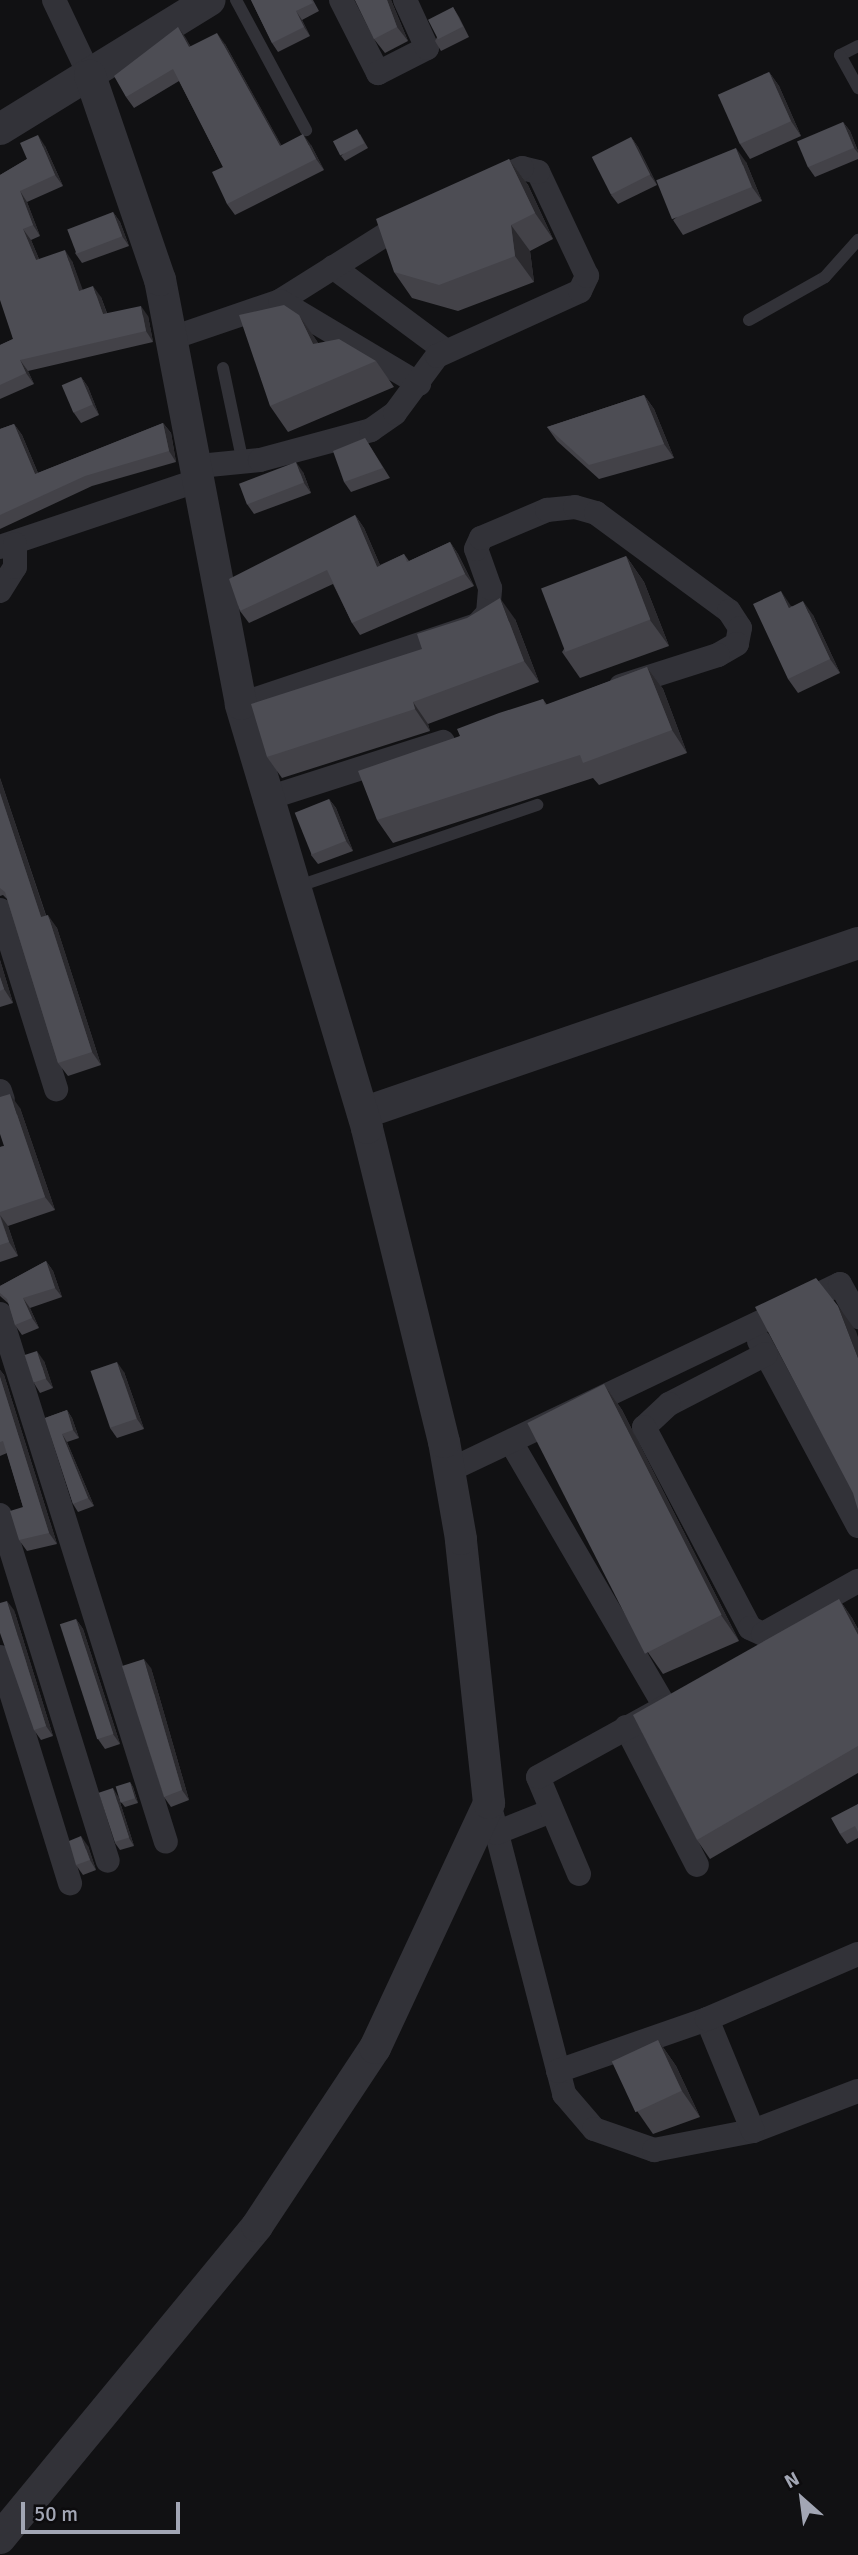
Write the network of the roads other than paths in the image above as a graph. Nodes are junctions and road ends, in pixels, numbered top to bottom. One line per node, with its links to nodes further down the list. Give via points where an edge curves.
1 (54, 0): 7 (street)
2 (210, 0): 7 (street)
3 (236, 0): 10 (lane)
4 (341, 0): 5 (street, via 379,73 427,48)
5 (405, 0)
6 (858, 46): 8 (lane, via 840,55)
7 (90, 76): 9 (street); 17 (street)
8 (858, 88)
9 (0, 130)
10 (306, 130)
11 (462, 195): 18 (street, via 532,167 587,276 580,291)
12 (438, 206): 14 (street)
13 (858, 240): 16 (lane, via 825,277)
14 (332, 267): 15 (street); 18 (street)
15 (280, 301): 17 (street); 20 (street)
16 (749, 320)
17 (175, 337): 22 (street)
18 (446, 351): 20 (street)
19 (223, 368): 21 (lane)
20 (419, 384): 21 (street, via 371,430)
21 (243, 463): 22 (street)
22 (201, 473): 23 (street); 26 (street, via 214,581)
23 (8, 546): 24 (street, via 15,568)
24 (0, 591)
25 (601, 692): 26 (street, via 718,655 737,644 740,628 729,611 619,530 575,507 547,510 481,538 477,549 490,588 488,613 477,625)
26 (241, 704): 28 (street)
27 (472, 733): 28 (street)
28 (265, 799): 30 (street)
29 (537, 805): 30 (lane)
30 (293, 888): 34 (street)
31 (0, 910): 33 (street)
32 (858, 943): 34 (street)
33 (56, 1089)
34 (363, 1113): 40 (street)
35 (0, 1314): 51 (street)
36 (858, 1317): 37 (street, via 839,1284)
37 (751, 1325): 38 (street); 39 (street)
38 (765, 1354): 42 (street); 43 (street, via 669,1404 644,1427 750,1628 762,1634)
39 (512, 1442): 40 (street); 47 (street, via 674,1702)
40 (450, 1470): 48 (street)
41 (0, 1515): 52 (street)
42 (858, 1526)
43 (858, 1580)
44 (858, 1599): 46 (street)
45 (0, 1657): 55 (street)
46 (754, 1658)
47 (626, 1727): 49 (street, via 538,1777); 53 (street)
48 (489, 1803): 50 (street); 61 (street, via 375,2048 302,2160 257,2226)
49 (551, 1811): 50 (street); 54 (street)
50 (496, 1833): 58 (street)
51 (166, 1842)
52 (108, 1861)
53 (697, 1865)
54 (579, 1874)
55 (70, 1883)
56 (858, 1954): 57 (street)
57 (707, 2019): 58 (street); 60 (street)
58 (558, 2071): 60 (street, via 573,2109 619,2142 654,2150)
59 (858, 2091): 60 (street)
60 (753, 2131)
61 (0, 2538)

